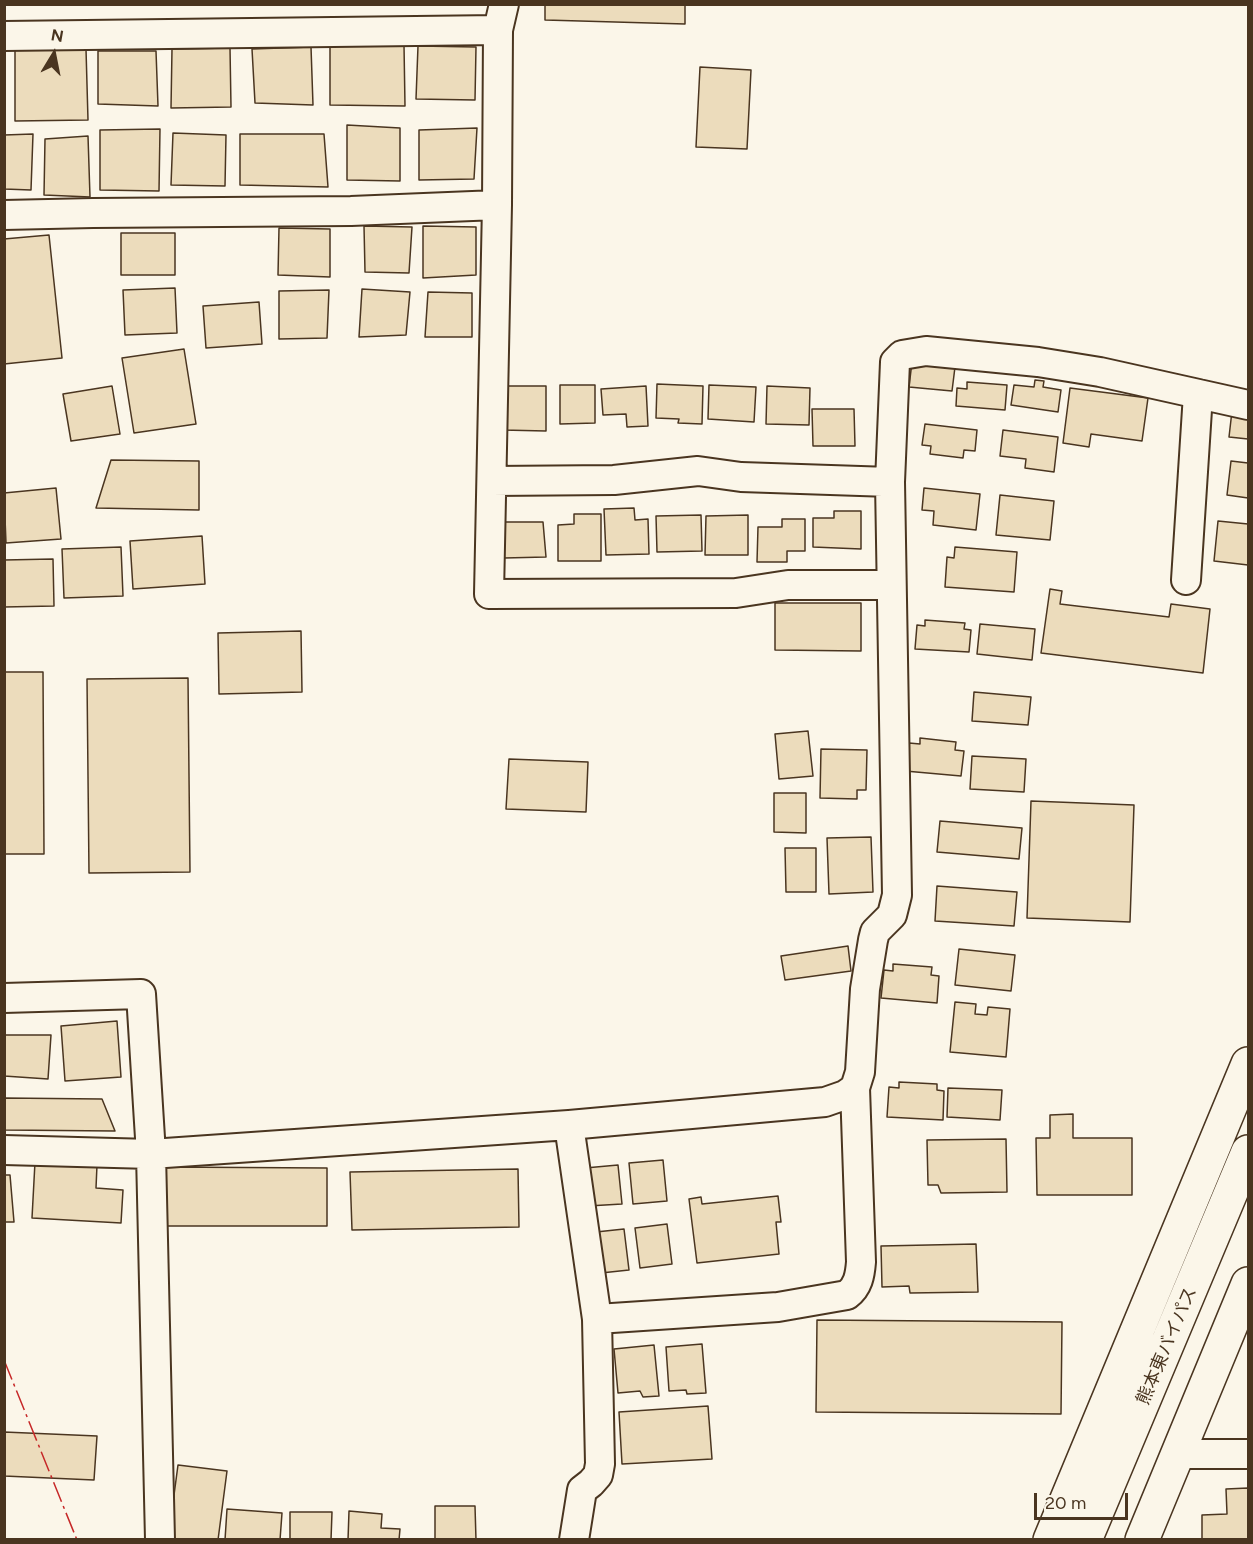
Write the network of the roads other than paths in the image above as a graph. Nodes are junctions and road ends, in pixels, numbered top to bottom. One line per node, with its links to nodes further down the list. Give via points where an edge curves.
1 (501, 17): 2 (street); 3 (street)
2 (4, 36)
3 (498, 205): 4 (street, via 351,212); 7 (street)
4 (4, 215)
5 (1198, 394): 6 (street); 8 (street, via 1049,363 926,351 902,355 894,362); 9 (street)
6 (1248, 405)
7 (492, 481): 8 (street, via 614,480 698,471 750,477); 10 (street, via 489,594 736,593 788,585)
8 (890, 482): 10 (street)
9 (1186, 580)
10 (891, 585): 13 (street, via 897,896 892,915 875,932 873,940 865,989 860,1072)
11 (4, 998): 17 (street, via 141,994)
12 (1248, 1064): 24 (highway)
13 (855, 1088): 14 (street, via 825,1102); 19 (street, via 861,1262 854,1290 847,1295 778,1306)
14 (569, 1125): 17 (street); 19 (street)
15 (4, 1150): 17 (street)
16 (1248, 1152): 25 (highway, 熊本東バイパス)
17 (151, 1154): 22 (street)
18 (1248, 1284): 20 (highway)
19 (597, 1318): 23 (street, via 600,1464 598,1475 582,1490)
20 (1177, 1454): 21 (street); 26 (highway)
21 (1248, 1454)
22 (160, 1539)
23 (574, 1539)
24 (1050, 1539)
25 (1085, 1539)
26 (1142, 1539)

